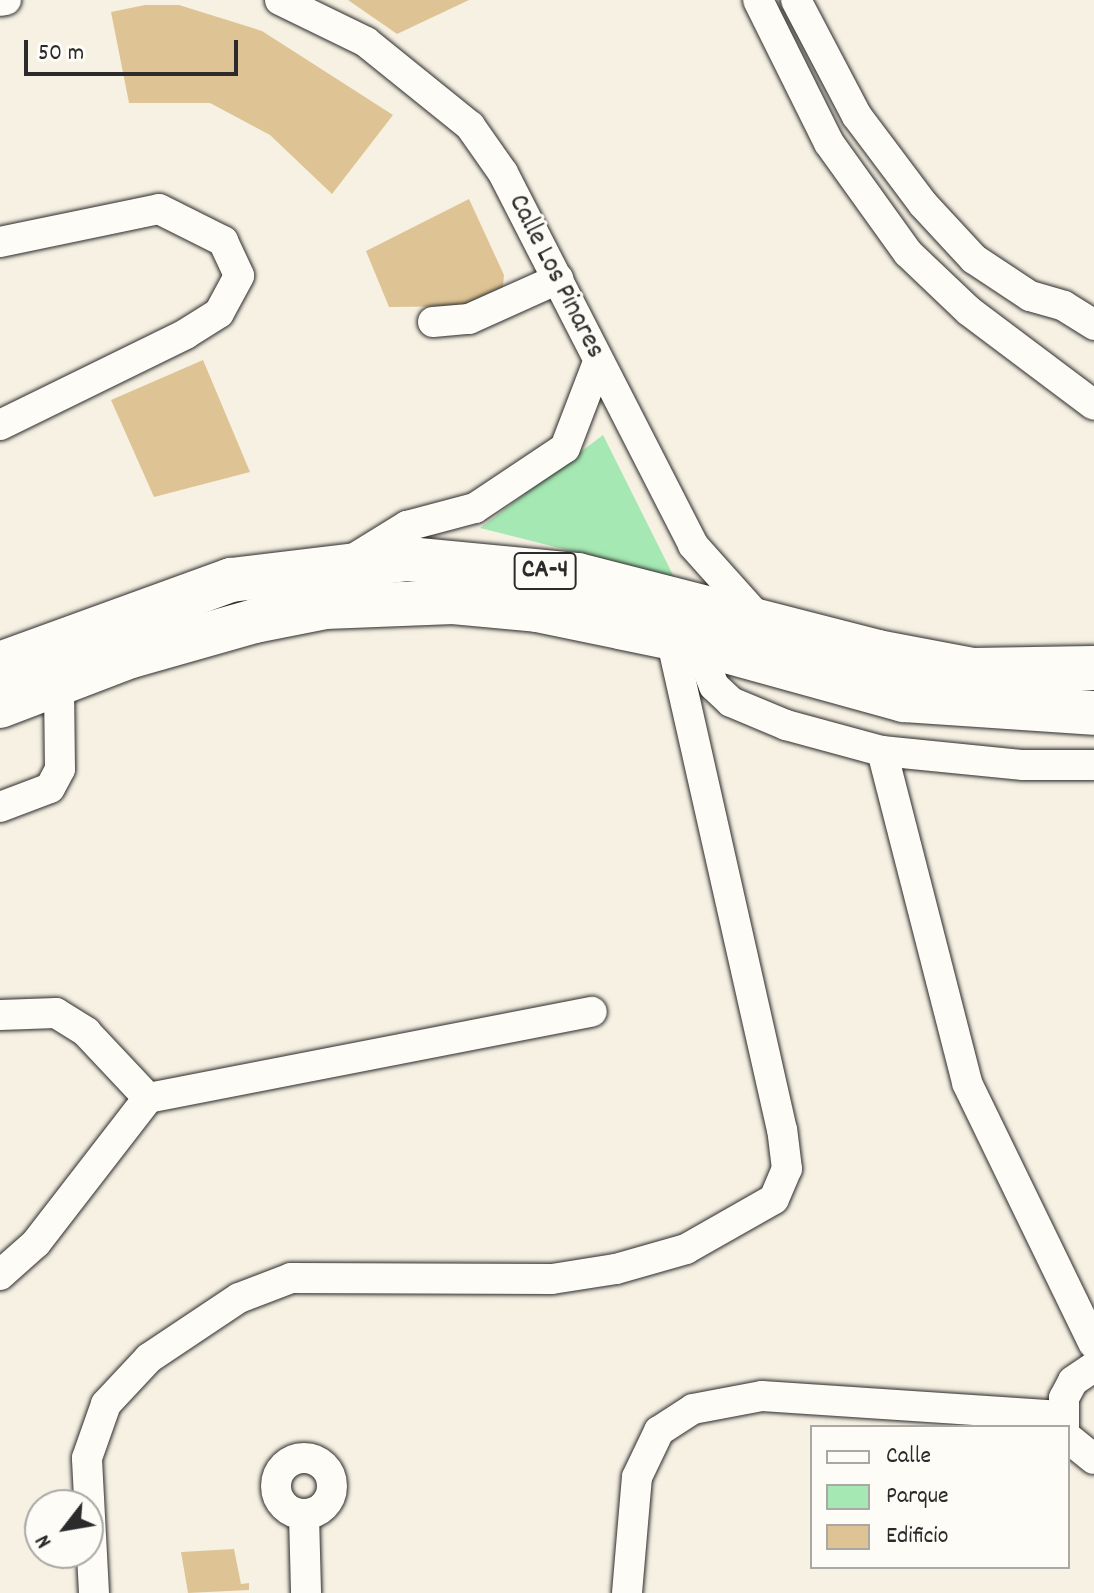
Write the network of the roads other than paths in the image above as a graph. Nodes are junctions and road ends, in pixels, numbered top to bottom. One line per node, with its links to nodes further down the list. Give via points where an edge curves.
1 (6, 0): 4 (street)
2 (758, 0): 11 (street, via 829,143 908,253 969,311)
3 (796, 0): 9 (street, via 857,116 923,204 974,259 1030,296 1064,306)
4 (0, 1)
5 (298, 3): 7 (street, Calle Los Pinares, via 366,42 470,126 503,173)
6 (0, 242): 12 (street, via 159,209 223,241 239,276 219,313 186,334)
7 (558, 279): 8 (street, via 469,319); 10 (street, Calle Los Pinares)
8 (433, 322)
9 (1094, 325)
10 (598, 362): 13 (street, via 565,448 475,508 407,526); 14 (street, Calle Los Pinares, via 693,545)
11 (1094, 405)
12 (0, 425)
13 (341, 567): 14 (highway, CA-4, via 408,559 516,567 578,575); 16 (highway, CA-4, via 231,580)
14 (760, 620): 17 (highway, CA-4, via 973,670)
15 (684, 640): 18 (highway, CA-4, via 499,605 336,606 224,629); 20 (highway, CA-4, via 904,700); 21 (street, via 714,686); 23 (street)
16 (0, 664)
17 (1094, 668)
18 (59, 684): 19 (highway, CA-4); 25 (street, via 60,769 50,788)
19 (0, 706)
20 (1094, 713)
21 (752, 714): 22 (street); 23 (street, via 716,723)
22 (882, 751): 24 (street, via 1023,765); 30 (street, via 967,1083)
23 (698, 756): 37 (street, via 782,1130 787,1169 774,1199 686,1249 616,1269 552,1279 291,1278 239,1298 149,1358 106,1404 87,1458)
24 (1094, 765)
25 (0, 807)
26 (592, 1012): 28 (street)
27 (0, 1015): 28 (street, via 56,1013 86,1032)
28 (148, 1098): 29 (street, via 36,1243)
29 (0, 1275)
30 (1094, 1344)
31 (1094, 1367): 33 (street, via 1073,1381)
32 (1045, 1425): 39 (street, via 762,1396 693,1409 659,1431 637,1477)
33 (1064, 1425)
34 (1070, 1433): 35 (street)
35 (1094, 1459)
36 (304, 1515): 38 (street)
37 (94, 1593)
38 (306, 1593)
39 (627, 1593)

